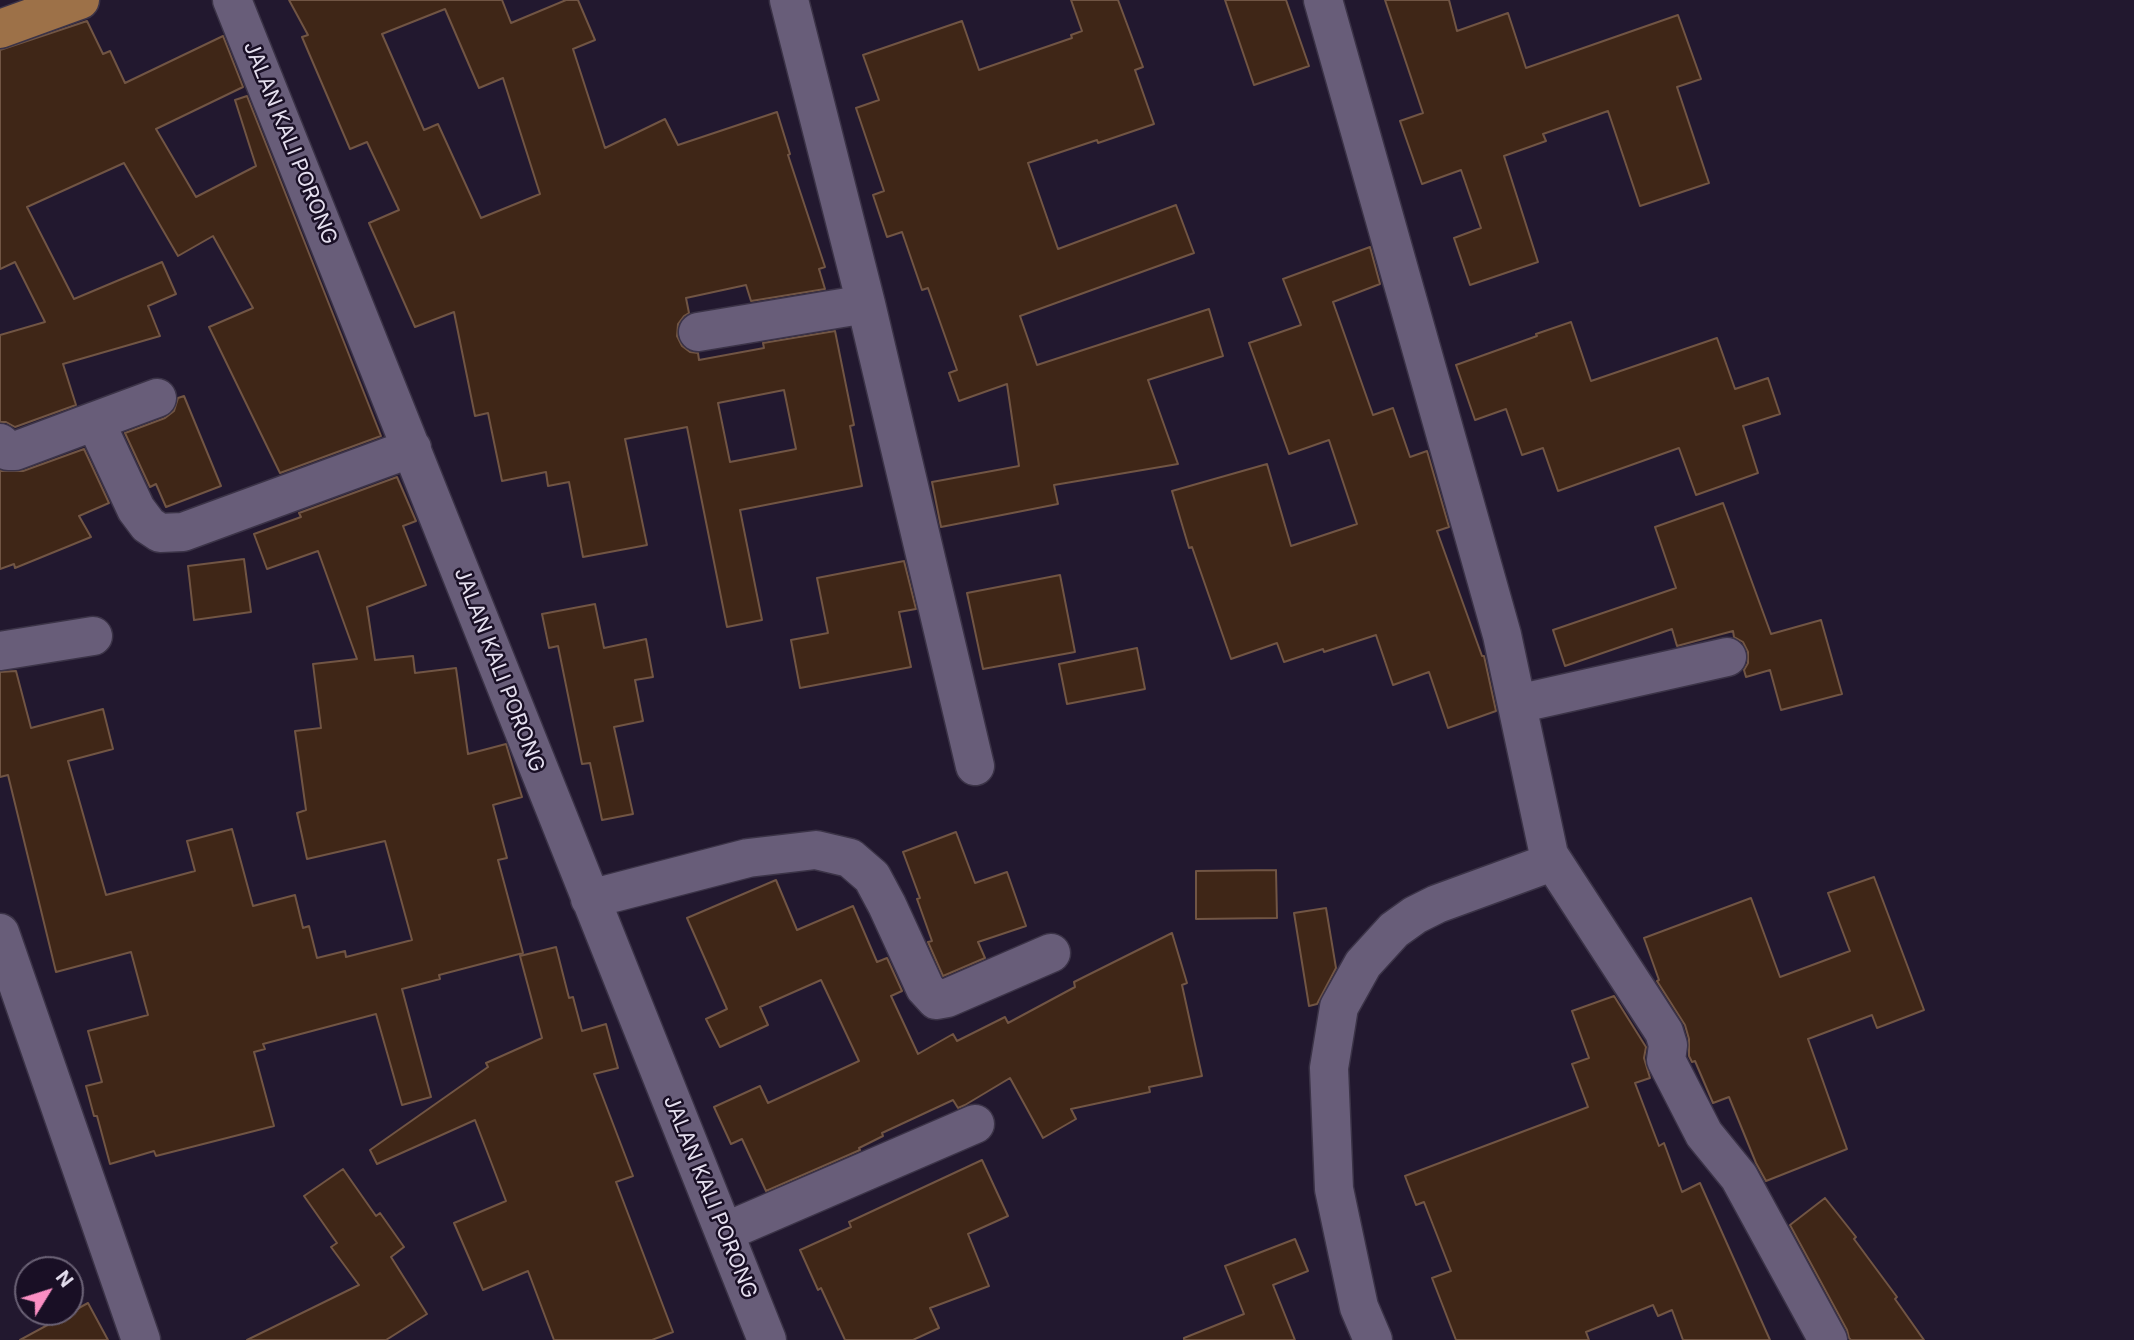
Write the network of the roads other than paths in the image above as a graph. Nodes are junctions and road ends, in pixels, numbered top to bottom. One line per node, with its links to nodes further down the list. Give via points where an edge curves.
1 (80, 0): 5 (main road)
2 (232, 0): 11 (street, JALAN KALI PORONG)
3 (789, 0): 6 (street)
4 (1323, 0): 15 (street, via 1502,635)
5 (0, 29)
6 (866, 304): 7 (street); 16 (street)
7 (698, 332)
8 (157, 398): 9 (street)
9 (95, 421): 10 (street, via 15,451 8,452); 11 (street, via 136,509 160,533 183,532)
10 (0, 443)
11 (412, 448): 18 (street, JALAN KALI PORONG)
12 (93, 636): 13 (street)
13 (0, 651)
14 (1727, 657): 15 (street)
15 (1517, 704): 17 (street)
16 (975, 766)
17 (1549, 855): 25 (street, via 1541,866 1437,904 1394,930 1363,964 1339,1007 1329,1068 1334,1189 1359,1307); 26 (street, via 1664,1032 1666,1060 1704,1134 1739,1177)
18 (590, 899): 20 (street, via 748,858 816,850 850,858 872,877 925,988 936,1000); 22 (street, JALAN KALI PORONG)
19 (0, 933): 23 (street)
20 (1051, 953)
21 (975, 1124): 22 (street)
22 (725, 1233): 24 (street, JALAN KALI PORONG)
23 (141, 1340)
24 (767, 1340)
25 (1372, 1340)
26 (1828, 1340)

